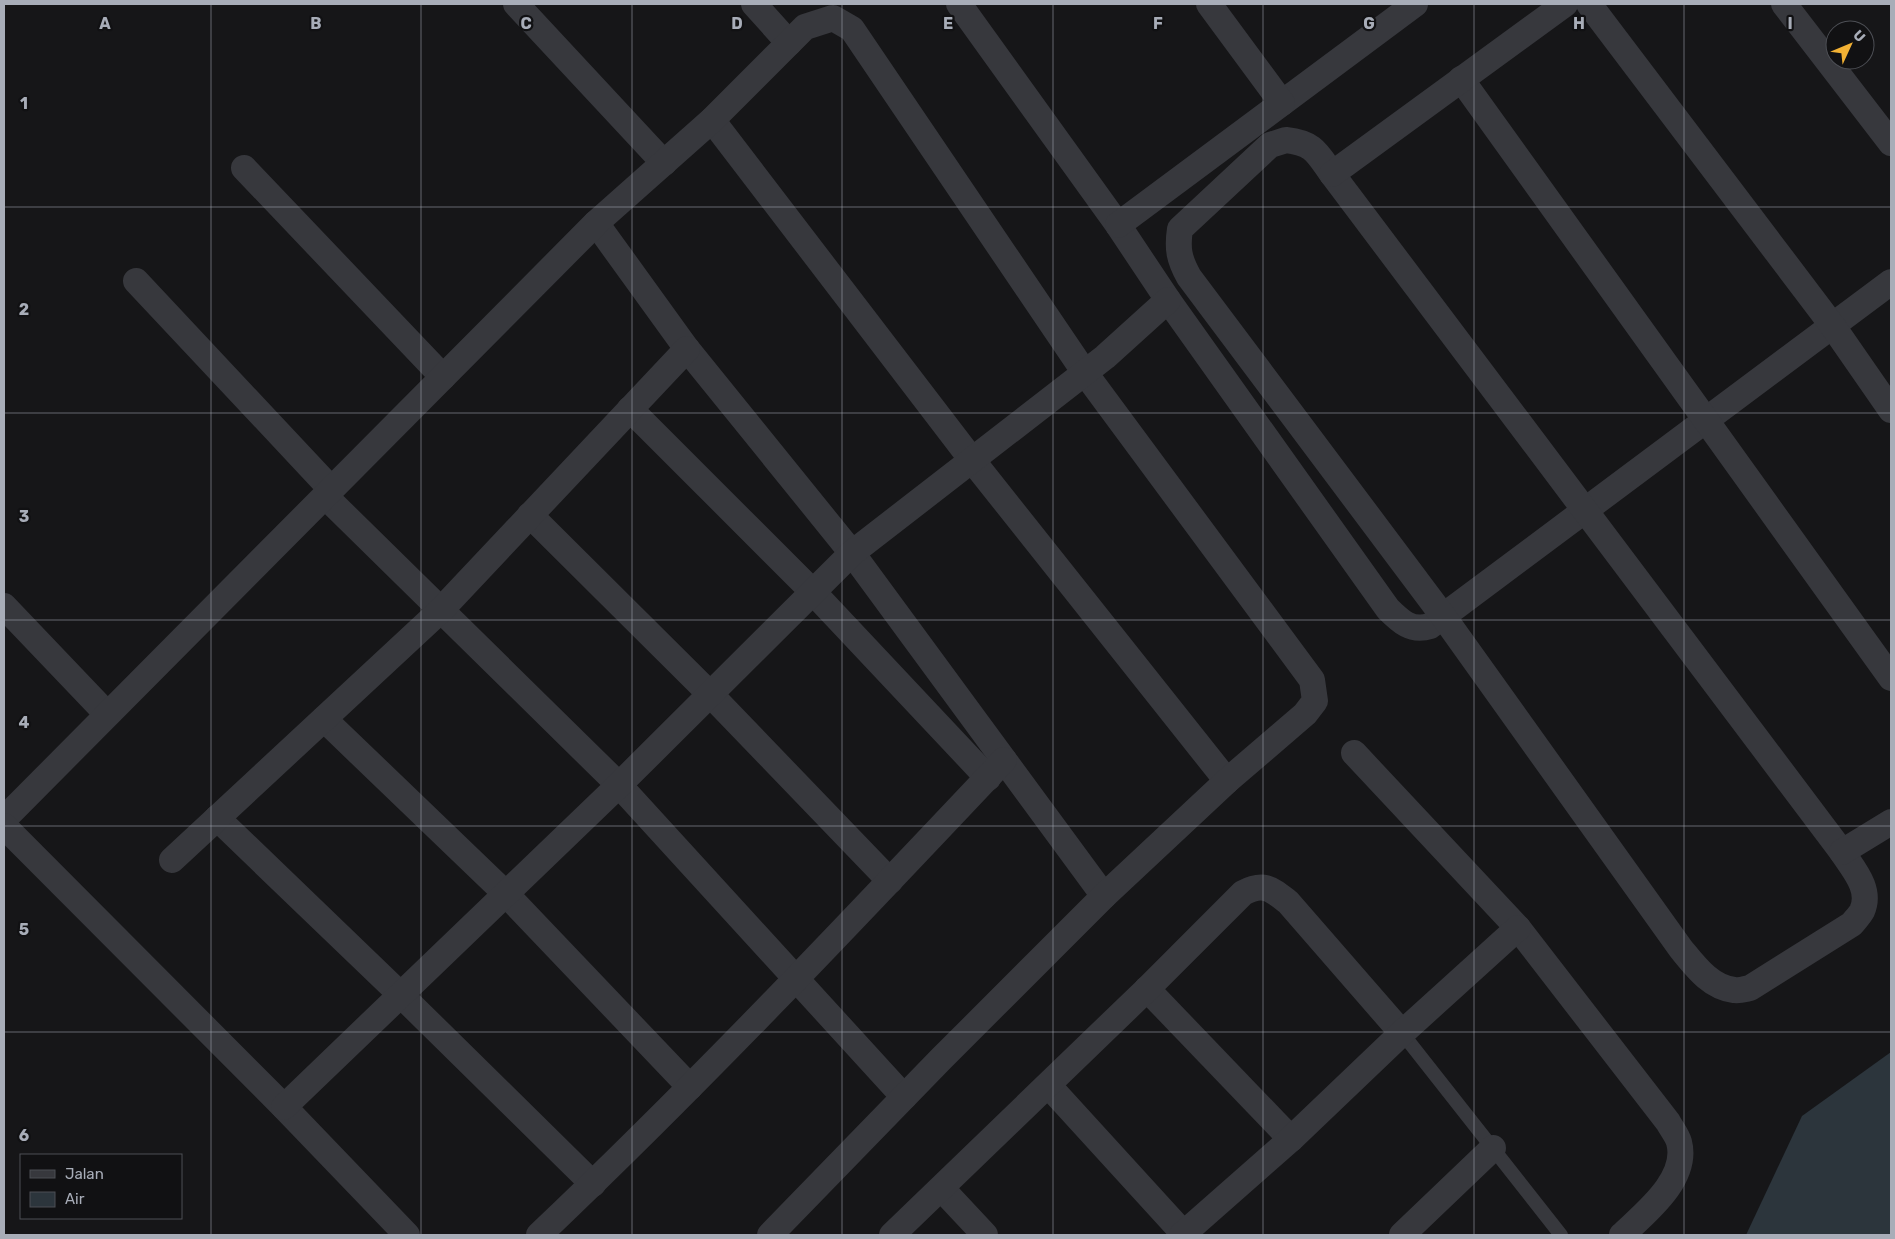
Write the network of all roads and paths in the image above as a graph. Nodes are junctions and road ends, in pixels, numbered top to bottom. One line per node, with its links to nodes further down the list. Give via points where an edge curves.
1 (516, 4): 14 (street)
2 (754, 4): 9 (street)
3 (959, 4): 18 (street)
4 (1209, 4): 11 (street)
5 (1415, 4): 11 (street)
6 (1565, 4): 10 (street)
7 (1590, 4): 22 (street)
8 (1784, 4): 13 (street)
9 (789, 43): 12 (street); 24 (street, via 804,27 833,18 852,29)
10 (1461, 79): 16 (street); 28 (street)
11 (1282, 103): 18 (street)
12 (712, 120): 14 (street); 29 (street)
13 (1891, 143)
14 (664, 162): 17 (street)
15 (244, 168): 25 (street)
16 (1332, 174): 31 (street); 37 (street, via 1316,151 1301,142 1286,140 1270,145 1180,229 1181,263)
17 (596, 223): 23 (street); 25 (street)
18 (1118, 225): 21 (street)
19 (136, 281): 30 (street)
20 (1891, 282): 22 (street)
21 (1168, 300): 24 (street); 37 (street, via 1388,609 1404,624 1421,629)
22 (1832, 325): 27 (street); 28 (street)
23 (687, 348): 26 (street); 33 (street)
24 (1085, 373): 29 (street); 44 (street, via 1312,680 1315,700 1305,714)
25 (444, 377): 30 (street)
26 (630, 408): 32 (street); 34 (street)
27 (1891, 410)
28 (1706, 421): 31 (street); 38 (street)
29 (972, 460): 33 (street); 44 (street)
30 (328, 492): 36 (street); 40 (street)
31 (1585, 511): 37 (street); 50 (street)
32 (530, 515): 36 (street); 39 (street)
33 (852, 553): 34 (street); 43 (street)
34 (813, 592): 39 (street); 43 (street)
35 (4, 606): 40 (street)
36 (441, 610): 41 (street); 45 (street)
37 (1443, 616): 50 (street, via 1680,948 1715,984 1735,990 1750,988 1852,924 1862,911 1862,881)
38 (1891, 678)
39 (710, 694): 45 (street); 52 (street)
40 (107, 714): 47 (street)
41 (324, 718): 46 (street); 53 (street)
42 (1354, 753): 55 (street)
43 (996, 769): 52 (street); 54 (street)
44 (1228, 780): 54 (street)
45 (619, 785): 53 (street); 56 (street)
46 (217, 818): 51 (street); 58 (street)
47 (4, 819)
48 (1891, 822): 50 (street)
49 (4, 826): 63 (street)
50 (1842, 852)
51 (172, 860)
52 (890, 881): 56 (street)
53 (506, 894): 58 (street); 61 (street)
54 (1104, 896): 62 (street)
55 (1518, 928): 59 (street); 76 (street, via 1668,1122 1679,1143 1675,1178 1662,1196)
56 (797, 979): 61 (street); 62 (street)
57 (1147, 989): 59 (street, via 1243,893 1264,886 1288,902); 60 (street); 64 (street)
58 (401, 995): 63 (street); 66 (street)
59 (1402, 1033): 64 (street); 65 (lane)
60 (1048, 1085): 67 (street); 68 (street)
61 (690, 1087): 66 (street)
62 (904, 1097): 71 (street)
63 (284, 1107): 69 (street)
64 (1291, 1139): 68 (street)
65 (1493, 1148): 74 (street); 75 (lane)
66 (593, 1184): 70 (street)
67 (942, 1189): 72 (street); 73 (street)
68 (1183, 1234)
69 (407, 1235)
70 (540, 1235)
71 (770, 1235)
72 (892, 1235)
73 (985, 1235)
74 (1402, 1235)
75 (1561, 1235)
76 (1622, 1235)

